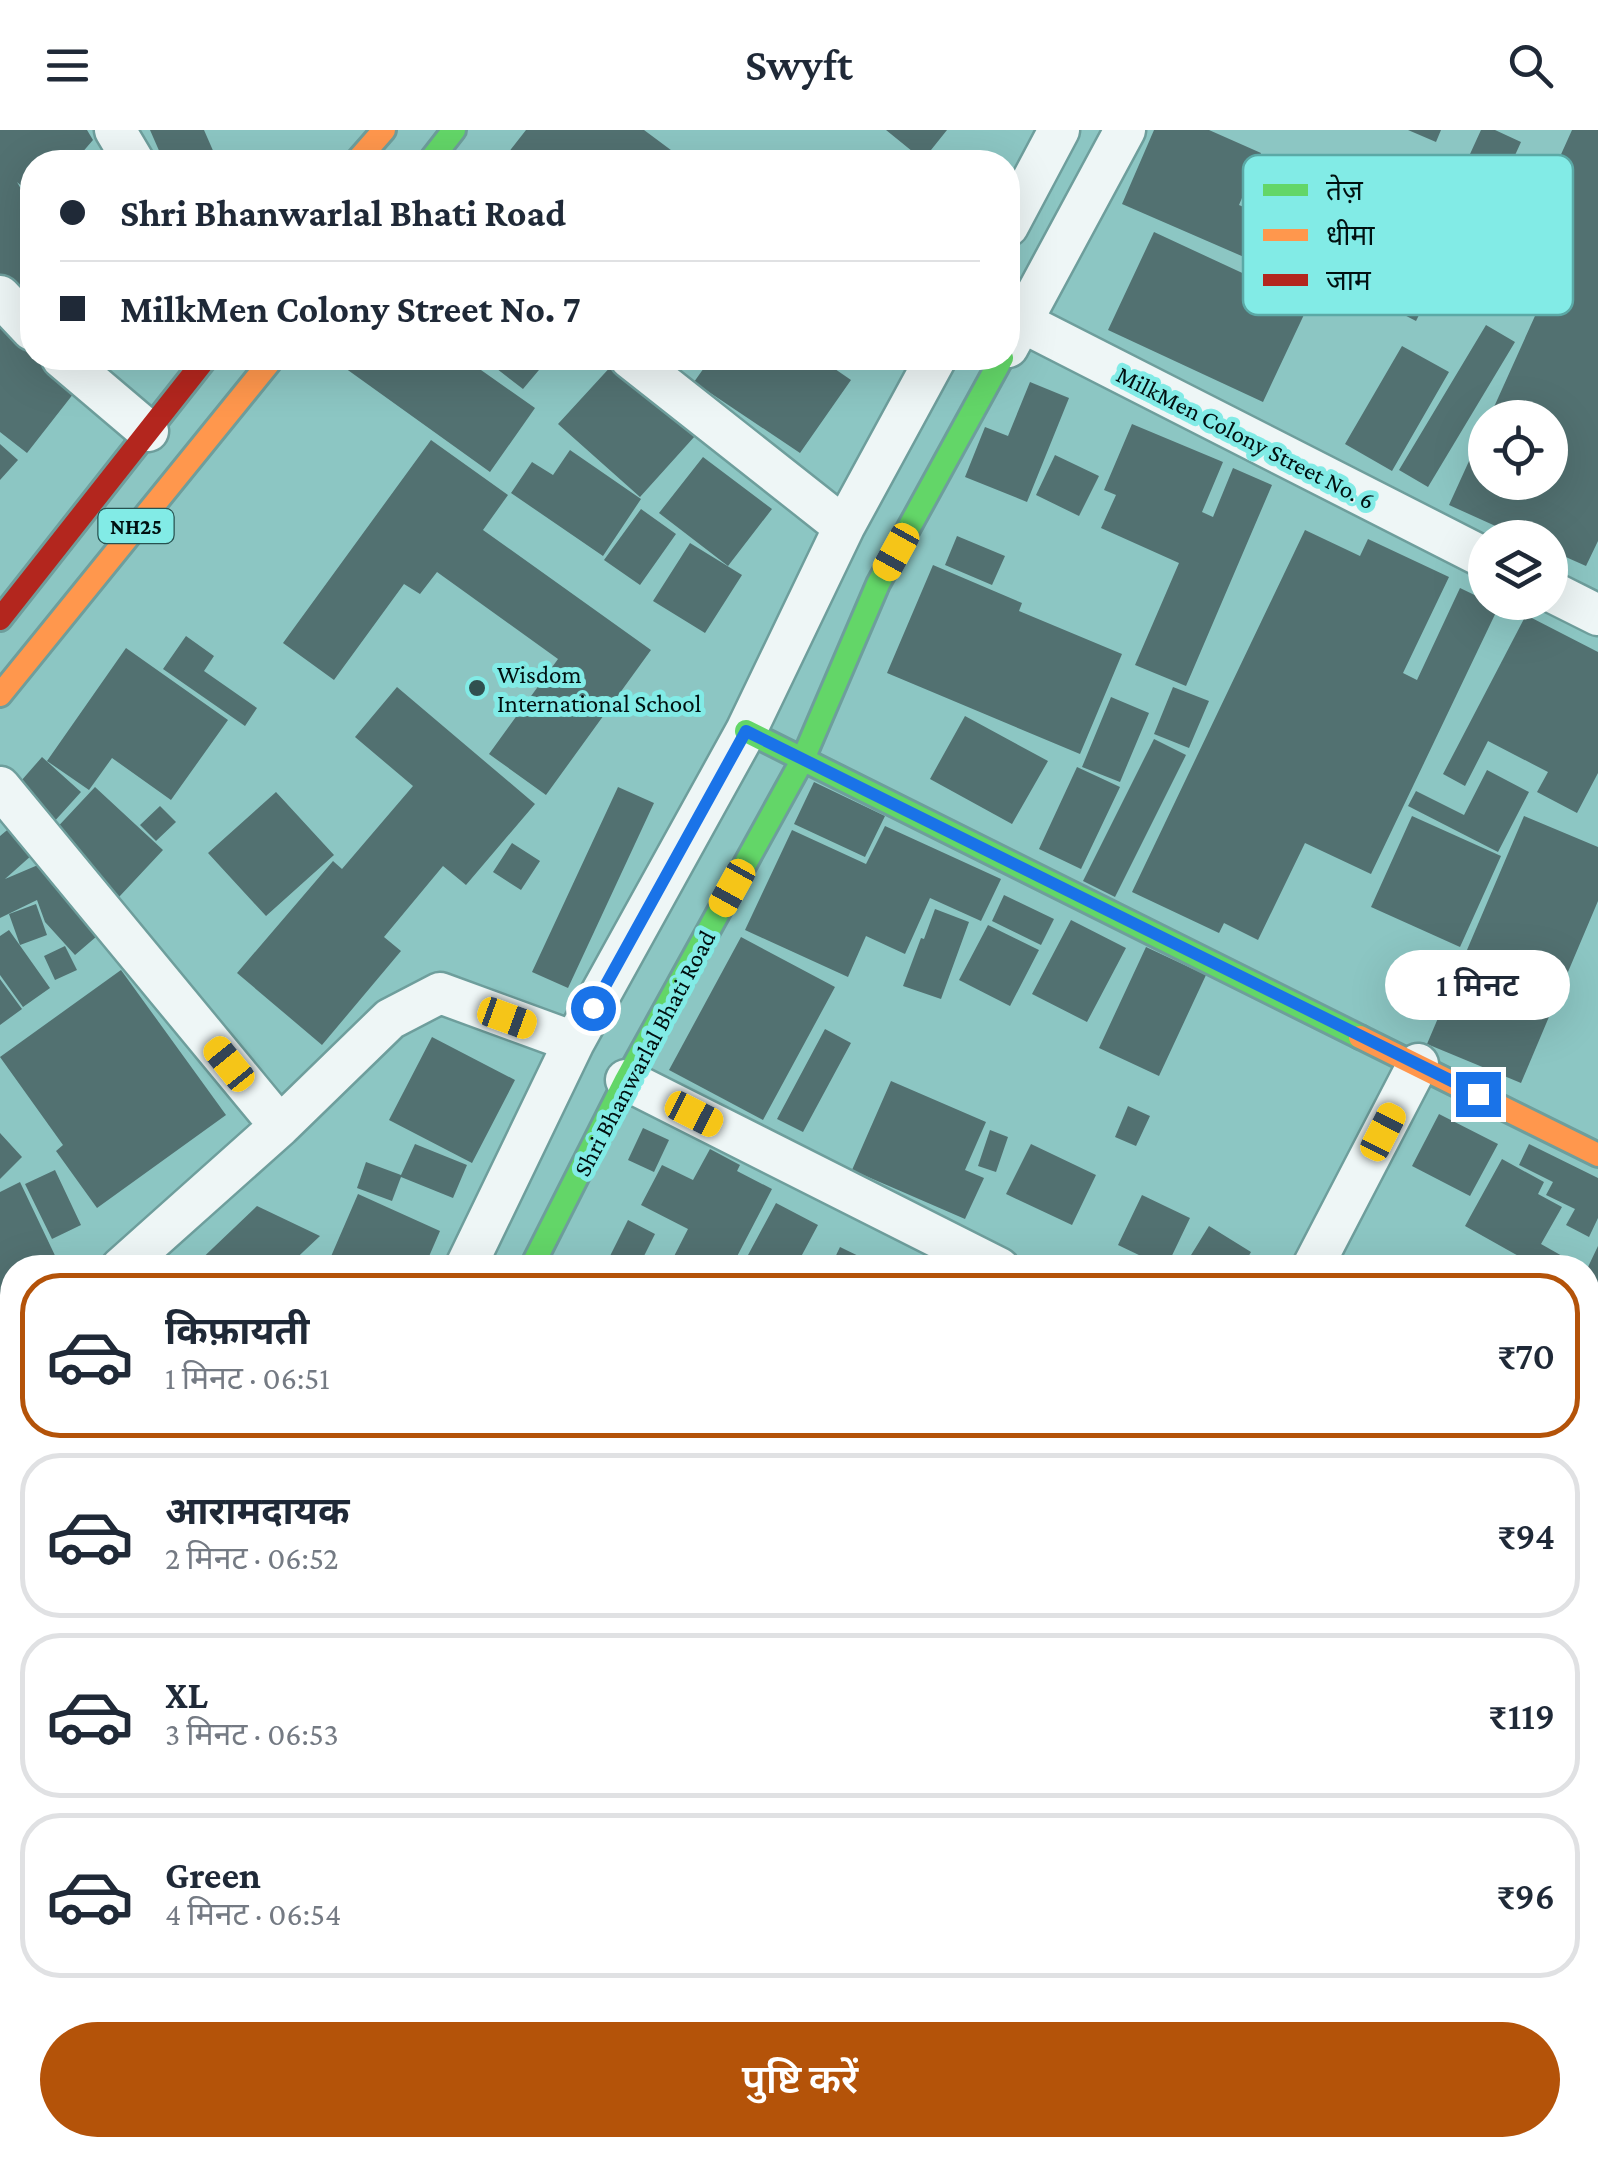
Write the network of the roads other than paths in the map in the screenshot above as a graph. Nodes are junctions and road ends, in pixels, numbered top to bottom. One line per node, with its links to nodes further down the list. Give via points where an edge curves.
1 (1059, 130): 3 (street)
2 (1124, 130): 6 (street, Shri Bhanwarlal Bhati Road)
3 (1020, 203)
4 (0, 296): 5 (street)
5 (20, 317)
6 (1020, 318)
7 (1020, 341): 16 (street, MilkMen Colony Street No. 6)
8 (76, 370): 14 (street)
9 (196, 370): 14 (street, NH25)
10 (264, 370): 20 (street, NH25)
11 (645, 370): 15 (street)
12 (929, 370): 15 (street)
13 (992, 370): 22 (street, Shri Bhanwarlal Bhati Road, via 878,584)
14 (148, 431): 19 (street, NH25)
15 (844, 527): 21 (street)
16 (1468, 550)
17 (1568, 600): 18 (street)
18 (1598, 615)
19 (0, 619)
20 (0, 695)
21 (746, 731): 22 (street); 24 (street)
22 (803, 760): 25 (street); 26 (street, Shri Bhanwarlal Bhati Road)
23 (0, 786): 27 (street)
24 (574, 1042): 27 (street, via 440,993 390,1018); 30 (street)
25 (1418, 1064): 28 (street); 33 (street)
26 (626, 1080): 31 (street, Shri Bhanwarlal Bhati Road); 32 (street)
27 (280, 1126): 29 (street)
28 (1598, 1155)
29 (136, 1255)
30 (471, 1255)
31 (538, 1255)
32 (974, 1255)
33 (1319, 1255)

